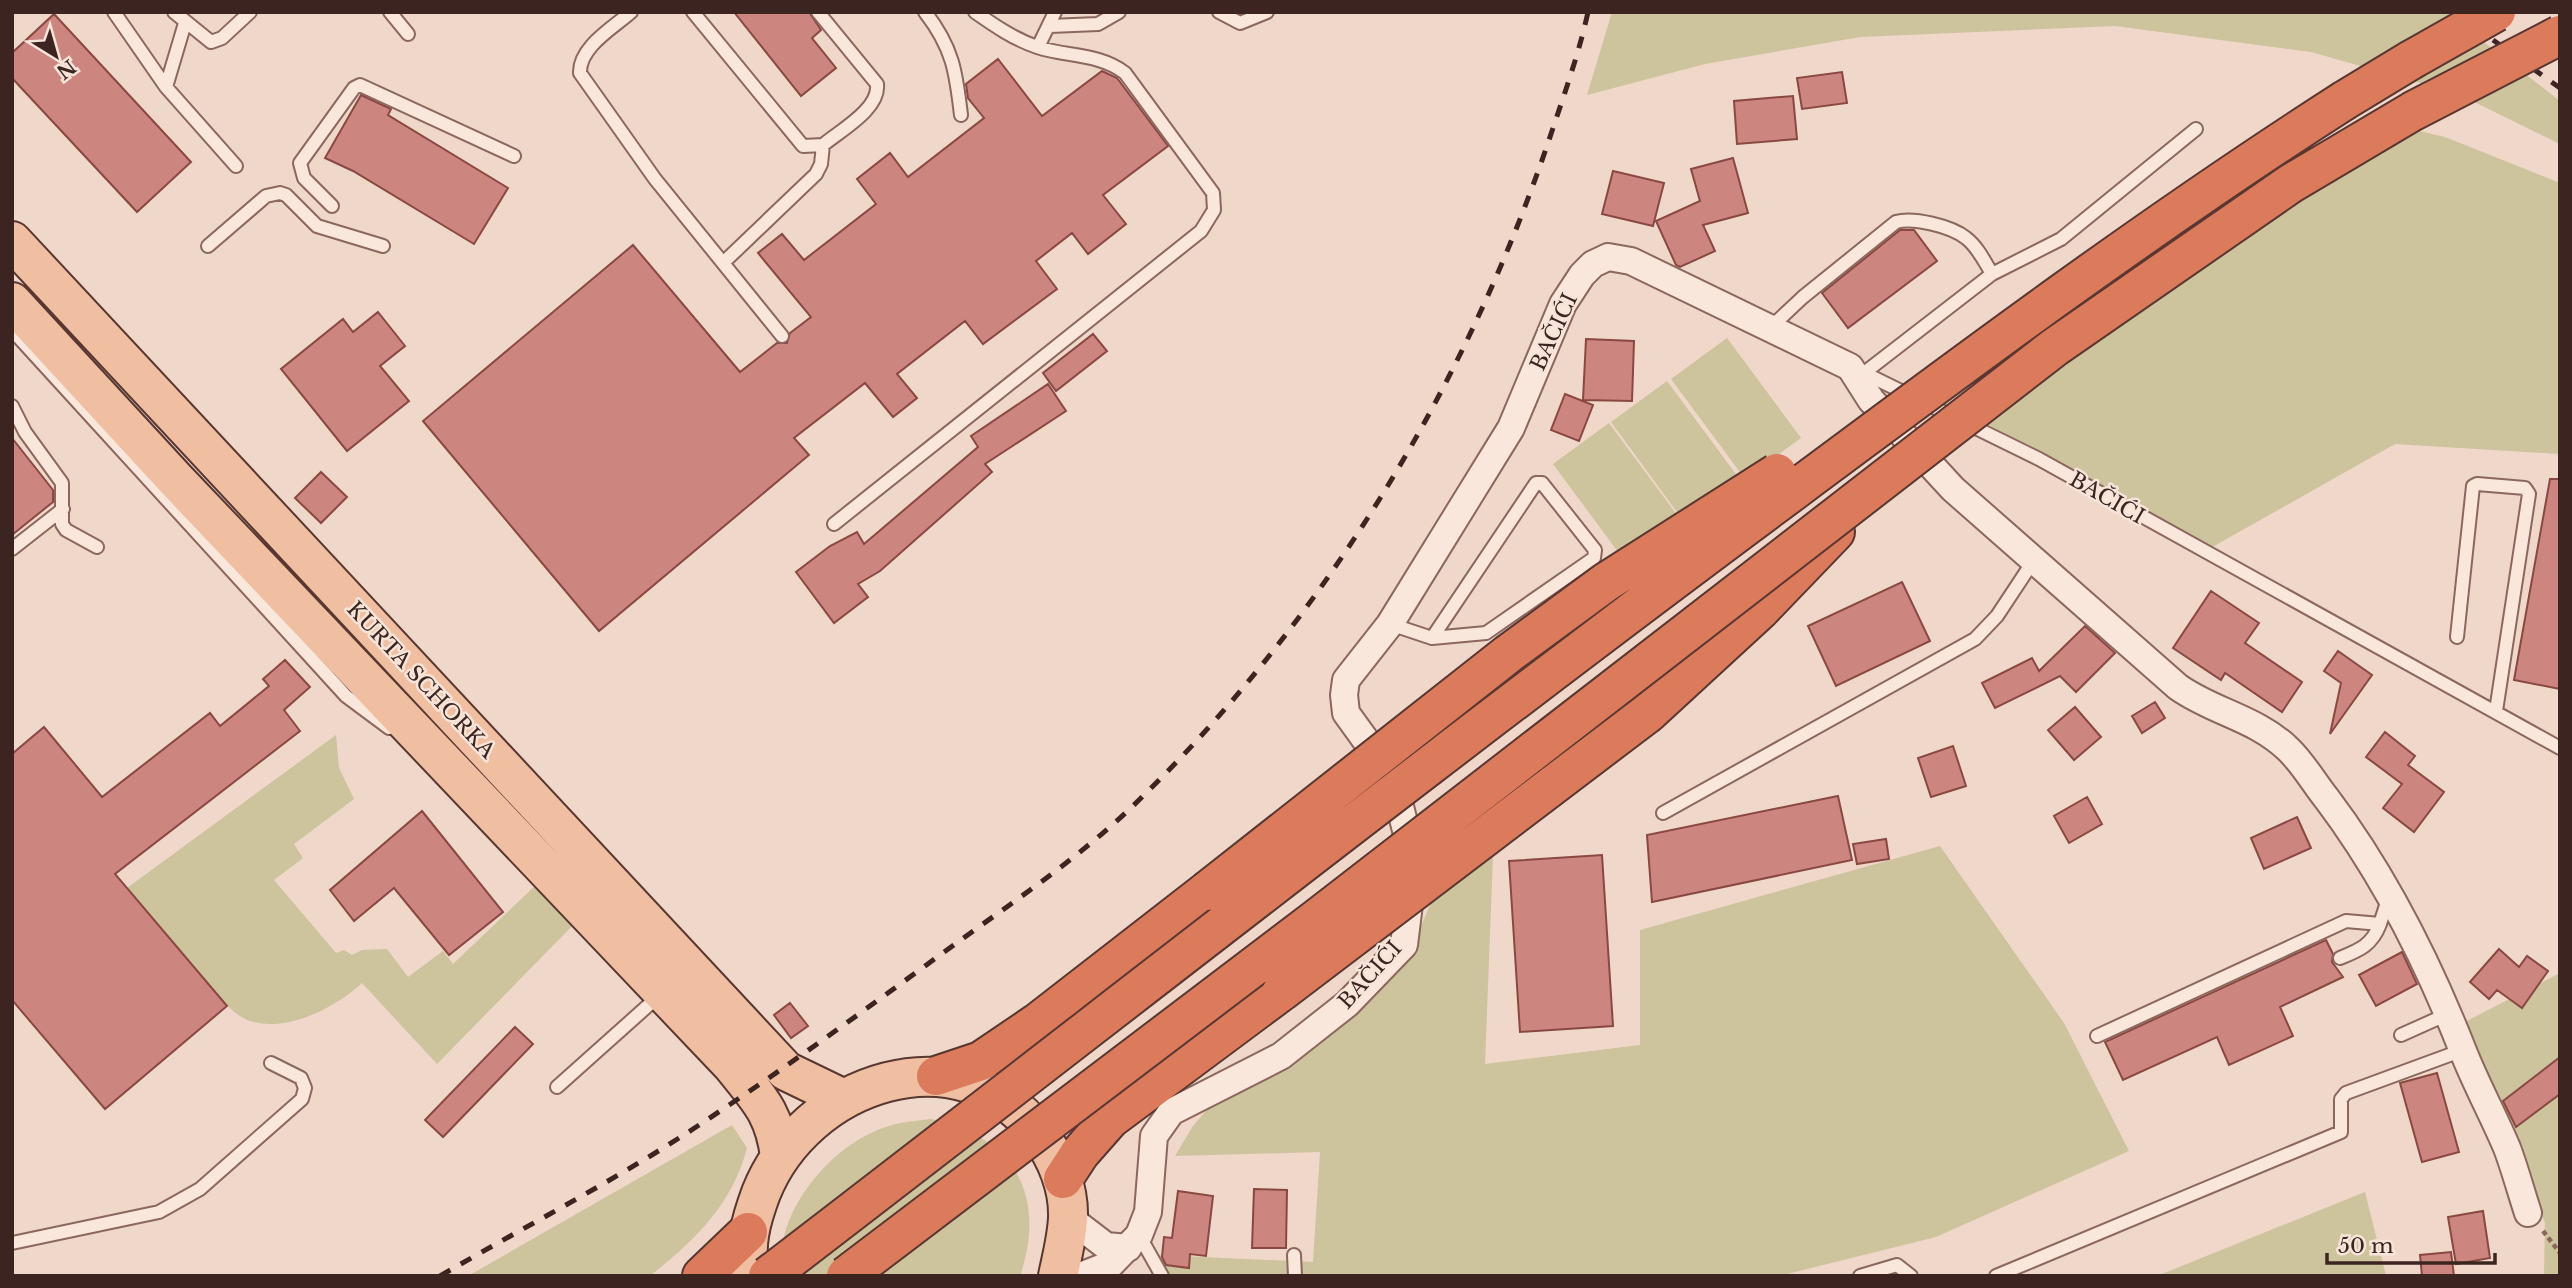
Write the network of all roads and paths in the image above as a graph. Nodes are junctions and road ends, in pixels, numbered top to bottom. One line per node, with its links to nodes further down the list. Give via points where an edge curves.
1 (114, 12): 20 (lane)
2 (174, 12): 15 (lane)
3 (250, 12): 15 (lane, via 211,43)
4 (390, 12): 17 (lane)
5 (631, 12): 31 (lane, via 587,50 579,61 580,73)
6 (693, 12): 24 (lane, via 803,146)
7 (818, 12): 24 (lane, via 877,84 878,94 873,104)
8 (925, 12): 22 (lane, via 947,42 954,62)
9 (975, 12): 19 (lane, via 1002,32)
10 (1055, 12): 16 (lane)
11 (1119, 12): 16 (lane, via 1098,24)
12 (1220, 12): 13 (lane, via 1240,23)
13 (1267, 12)
14 (2496, 12): 21 (highway, bridge)
15 (185, 23): 20 (lane)
16 (1050, 26): 19 (lane)
17 (408, 34)
18 (2560, 35): 39 (highway, bridge, via 2413,111 2249,211 2055,347)
19 (1038, 47): 41 (lane, via 1094,58 1125,73 1213,193 1213,210 1201,231)
20 (166, 87): 26 (lane)
21 (2345, 100): 63 (highway, bridge, via 2227,157 1848,427 1606,582 1037,1023 981,1061); 76 (highway, bridge, via 2190,200 1957,368 1559,665)
22 (961, 116)
23 (2196, 129): 32 (lane, via 2061,239)
24 (823, 145): 31 (lane, via 816,174)
25 (514, 156): 27 (lane, via 360,85 300,163 304,178)
26 (236, 166)
27 (332, 206)
28 (12, 241): 65 (main road, KURTA SCHORKA, via 786,1071)
29 (208, 246): 30 (lane, via 266,196 279,193 317,226)
30 (383, 246)
31 (723, 262): 36 (lane)
32 (1992, 274): 34 (lane, via 1959,233 1904,219 1813,288); 37 (lane)
33 (12, 302): 53 (main road, KURTA SCHORKA)
34 (1770, 328): 37 (street, BAČIĆI); 45 (street, BAČIĆI, via 1631,261 1608,257 1593,264 1563,304 1511,428)
35 (12, 330): 49 (lane, via 346,696)
36 (782, 336)
37 (1857, 370): 44 (street, via 1871,400 1953,489); 48 (lane, BAČIĆI, via 2039,459)
38 (12, 406): 40 (lane, via 62,483)
39 (1889, 478): 67 (highway, bridge, via 1760,610 1648,713 1110,1119); 77 (highway, bridge)
40 (63, 509): 42 (lane, via 66,530); 43 (lane)
41 (834, 524)
42 (97, 547)
43 (12, 549)
44 (2035, 560): 52 (lane, via 1997,616 1975,639); 54 (street, via 2178,687 2201,703 2251,721 2288,750 2346,824)
45 (1390, 624): 47 (lane); 71 (street, BAČIĆI, via 1346,680 1344,695 1346,713 1393,778 1415,863 1404,945 1348,1004 1281,1056 1171,1112 1154,1136 1148,1212)
46 (2457, 637): 48 (lane, via 2473,486 2525,488 2529,494)
47 (1432, 638): 47 (lane, via 1486,634 1594,558 1595,550 1542,483 1536,483)
48 (2496, 711): 50 (lane, BAČIĆI)
49 (395, 735)
50 (2560, 748)
51 (469, 807): 53 (lane)
52 (1663, 813)
53 (524, 844): 57 (main road, KURTA SCHORKA)
54 (2389, 895): 55 (lane); 58 (street)
55 (2379, 924): 56 (lane, via 2374,939); 60 (lane, via 2346,921)
56 (2340, 958)
57 (664, 992): 64 (lane); 66 (main road, KURTA SCHORKA, via 767,1108 776,1126)
58 (2450, 1012): 59 (lane); 61 (street)
59 (2400, 1035)
60 (2097, 1036)
61 (2463, 1050): 68 (street, via 2508,1150); 84 (lane, via 2346,1093 2341,1099 2342,1132)
62 (271, 1063): 72 (lane, via 301,1078 305,1088 302,1099 200,1189 159,1212)
63 (936, 1076): 65 (main road, via 904,1077); 67 (main road, via 971,1082 1002,1098 1028,1120 1050,1148)
64 (557, 1087)
65 (844, 1099): 66 (main road)
66 (780, 1156): 70 (main road, via 765,1182)
67 (1063, 1179): 69 (main road)
68 (2528, 1213)
69 (1068, 1217): 71 (street, via 1106,1246); 78 (main road)
70 (748, 1232): 74 (highway); 75 (main road)
71 (1134, 1241): 79 (street, via 1111,1264); 80 (lane)
72 (12, 1243)
73 (1294, 1255): 81 (lane)
74 (702, 1276)
75 (751, 1276)
76 (768, 1276)
77 (846, 1276)
78 (1058, 1276)
79 (1080, 1276)
80 (1162, 1276)
81 (1295, 1276)
82 (1860, 1276): 83 (lane, via 1897,1265)
83 (1911, 1276)
84 (1996, 1276)

